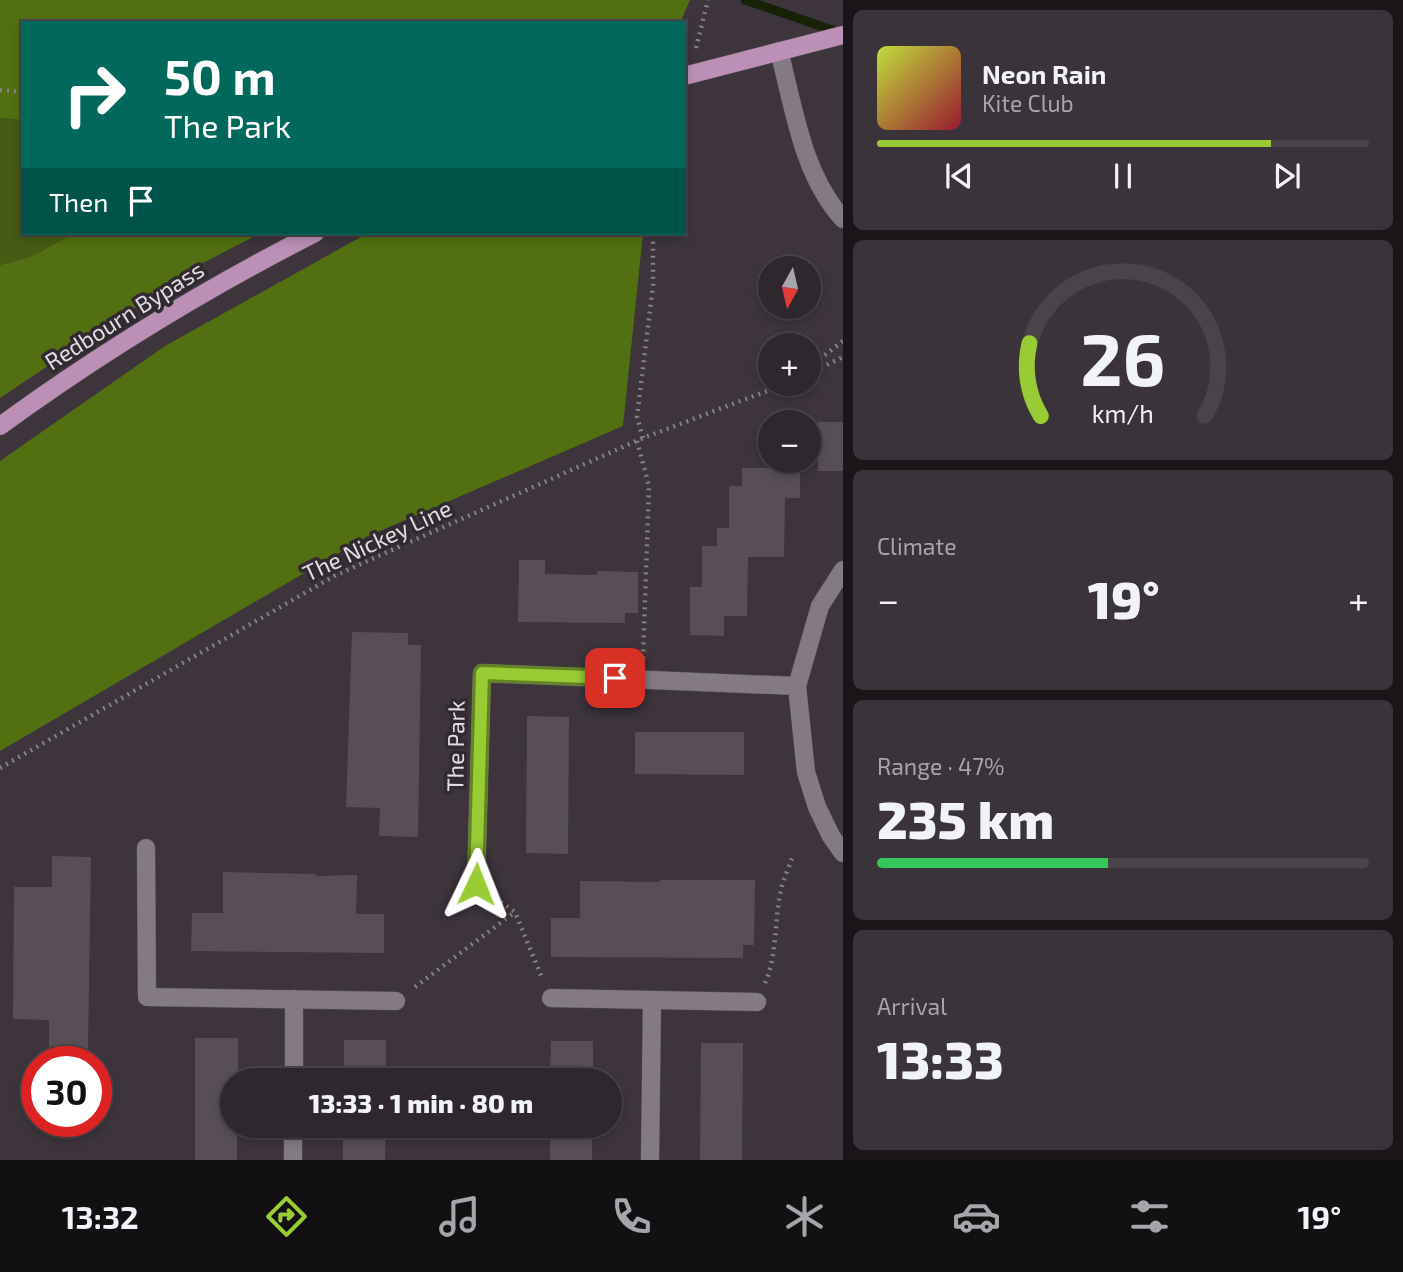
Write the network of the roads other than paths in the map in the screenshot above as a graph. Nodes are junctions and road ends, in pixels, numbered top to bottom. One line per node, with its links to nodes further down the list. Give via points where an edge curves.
1 (836, 37): 2 (main road)
2 (779, 51): 3 (main road); 4 (street, via 817,183)
3 (687, 75)
4 (843, 219)
5 (311, 235): 6 (main road, Redbourn Bypass, via 243,270 62,381)
6 (0, 426)
7 (843, 570): 8 (street, via 820,606)
8 (797, 687): 10 (street, via 806,772 817,807); 11 (street, The Park, via 482,673)
9 (146, 848): 13 (street, via 146,996)
10 (843, 853)
11 (476, 884)
12 (551, 998): 15 (street)
13 (294, 999): 14 (street); 17 (street)
14 (396, 1001)
15 (653, 1001): 16 (street); 20 (street)
16 (757, 1002)
17 (293, 1068)
18 (293, 1138): 19 (street)
19 (293, 1160)
20 (650, 1160)

